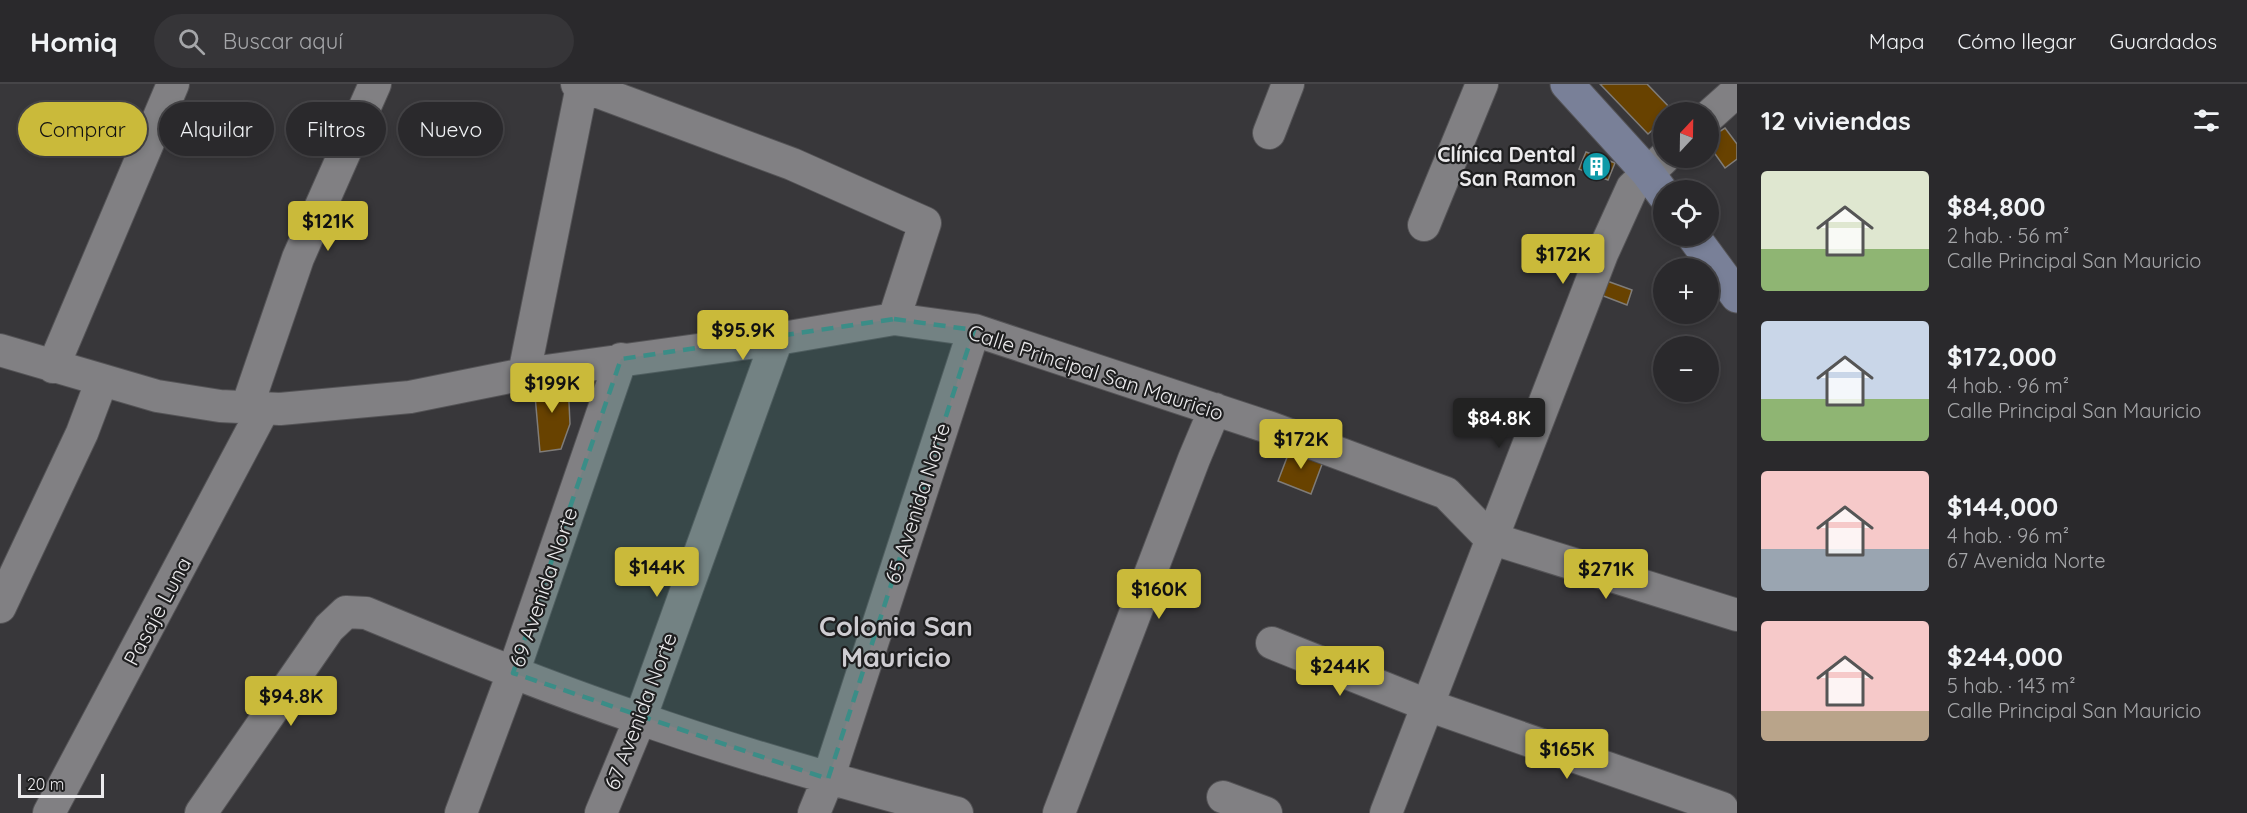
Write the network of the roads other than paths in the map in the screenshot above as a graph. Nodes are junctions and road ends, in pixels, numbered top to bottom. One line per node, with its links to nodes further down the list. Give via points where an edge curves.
1 (173, 84): 19 (street)
2 (375, 84): 22 (street, Pasaje Luna, via 298,258)
3 (1288, 84): 9 (street)
4 (1482, 84): 11 (street)
5 (1567, 84): 10 (street)
6 (579, 85): 14 (street, via 792,164 925,223); 20 (street)
7 (1737, 92): 8 (street)
8 (1719, 108)
9 (1269, 133)
10 (1658, 175): 24 (street, via 1632,188)
11 (1424, 225)
12 (1700, 246): 13 (street)
13 (1737, 296)
14 (894, 319): 15 (street, Calle Principal San Mauricio); 16 (street, Calle Principal San Mauricio)
15 (974, 330): 23 (street, Calle Principal San Mauricio); 31 (street, 65 Avenida Norte)
16 (777, 339): 18 (street, Calle Principal San Mauricio); 30 (street, 67 Avenida Norte)
17 (2, 356): 19 (street, Calle Principal San Mauricio)
18 (621, 359): 20 (street, Calle Principal San Mauricio); 28 (street, 69 Avenida Norte)
19 (53, 367): 21 (street, Calle Principal San Mauricio)
20 (524, 374): 22 (street, Calle Principal San Mauricio, via 410,398)
21 (102, 380): 22 (street, Calle Principal San Mauricio, via 157,396); 25 (street, via 82,433)
22 (256, 408): 34 (street, Pasaje Luna)
23 (1215, 409): 24 (street, Calle Principal San Mauricio, via 1446,493); 40 (street)
24 (1490, 538): 26 (street); 29 (street)
25 (0, 607)
26 (1737, 615)
27 (1272, 644): 29 (street)
28 (513, 673): 30 (street); 35 (street, via 366,613 346,612 329,628); 36 (street, 69 Avenida Norte)
29 (1427, 705): 33 (street); 42 (street)
30 (640, 719): 31 (street); 37 (street, 67 Avenida Norte)
31 (828, 779): 38 (street, 65 Avenida Norte); 39 (street)
32 (1223, 796): 41 (street)
33 (1722, 808)
34 (49, 813)
35 (201, 813)
36 (460, 813)
37 (601, 813)
38 (814, 813)
39 (957, 813)
40 (1059, 813)
41 (1266, 813)
42 (1386, 813)

